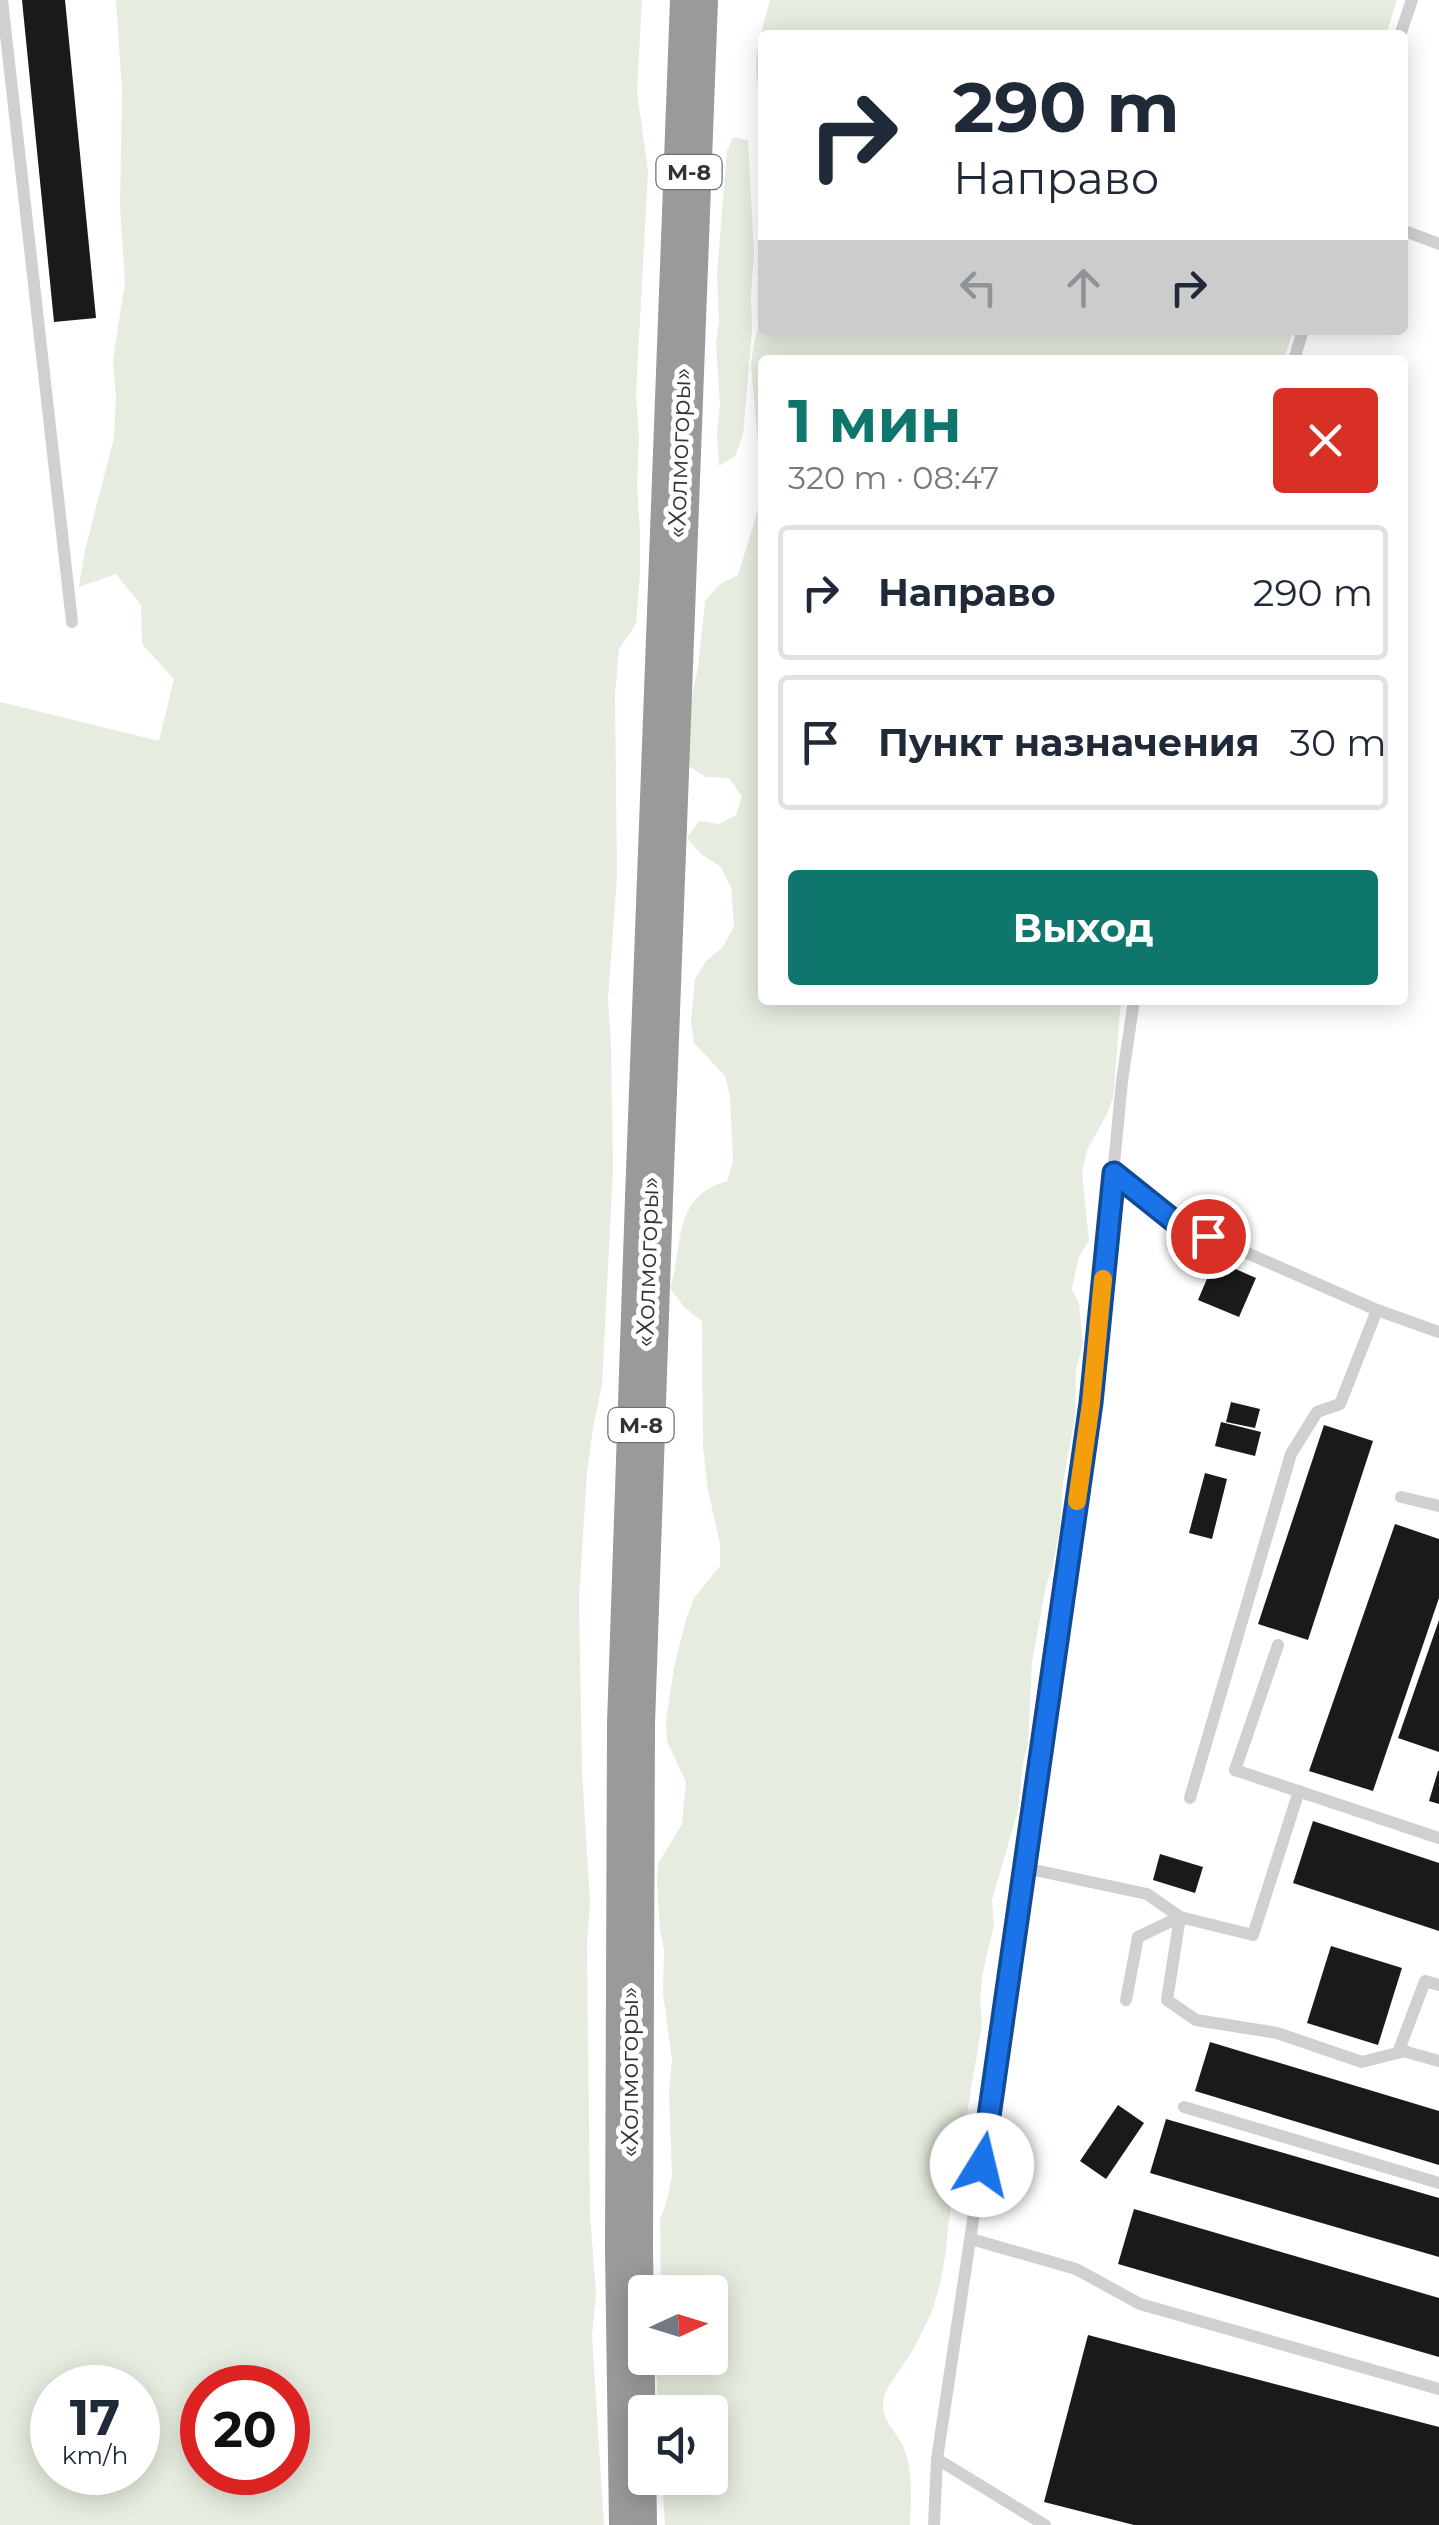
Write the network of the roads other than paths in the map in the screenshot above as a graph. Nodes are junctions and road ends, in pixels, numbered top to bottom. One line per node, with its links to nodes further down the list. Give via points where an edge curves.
1 (2, 0): 5 (lane)
2 (694, 0): 30 (highway, «Холмогоры» / М-8, via 632,1724)
3 (1412, 0): 4 (lane)
4 (1402, 30)
5 (5, 82): 8 (lane)
6 (1408, 232): 7 (lane)
7 (1439, 244)
8 (72, 622)
9 (1133, 1005): 10 (lane)
10 (1114, 1173): 11 (lane, via 1174,1221); 19 (lane, via 1091,1403)
11 (1376, 1310): 12 (lane); 17 (lane, via 1340,1404 1317,1412 1291,1454)
12 (1439, 1332)
13 (1401, 1497): 14 (lane)
14 (1439, 1506)
15 (1278, 1645): 16 (lane, via 1236,1770)
16 (1299, 1791): 18 (lane); 20 (lane, via 1253,1935)
17 (1190, 1798)
18 (1439, 1838)
19 (1026, 1868): 20 (lane, via 1146,1894); 27 (lane)
20 (1180, 1917): 22 (lane, via 1138,1936); 23 (lane, via 1167,2000 1196,2020 1278,2033 1362,2062)
21 (1439, 1985): 23 (lane, via 1426,1981 1399,2050)
22 (1126, 2000)
23 (1405, 2052): 24 (lane)
24 (1439, 2062)
25 (1184, 2107): 26 (lane)
26 (1439, 2183)
27 (970, 2239): 28 (lane, via 1076,2268 1140,2304); 29 (lane)
28 (1439, 2388)
29 (937, 2458): 31 (lane); 32 (lane)
30 (634, 2525)
31 (934, 2525)
32 (1045, 2525)

